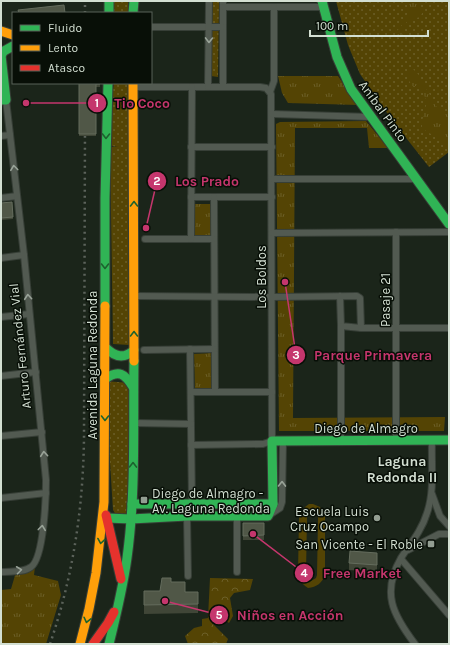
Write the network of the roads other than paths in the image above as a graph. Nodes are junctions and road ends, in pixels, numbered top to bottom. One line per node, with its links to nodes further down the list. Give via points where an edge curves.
1 (109, 1): 7 (main road)
2 (134, 1): 8 (main road)
3 (209, 1): 9 (street)
4 (223, 4): 6 (street); 11 (street)
5 (323, 4): 6 (street); 24 (main road, Aníbal Pinto, via 340,69)
6 (274, 7): 21 (street, via 274,81)
7 (109, 12)
8 (133, 12)
9 (209, 26): 10 (street); 11 (street); 19 (street, one-way to 19)
10 (152, 27)
11 (223, 27): 20 (street)
12 (1, 31): 13 (main road)
13 (12, 35)
14 (12, 47): 15 (main road)
15 (1, 55): 22 (main road, Arturo Fernández Vial)
16 (108, 84): 55 (main road, Avenida Laguna Redonda, one-way to 55, via 105,184)
17 (133, 85): 18 (street); 45 (main road, one-way to 17)
18 (192, 87): 19 (street); 27 (street)
19 (208, 87): 20 (street)
20 (223, 87): 21 (street, via 263,87)
21 (270, 92): 23 (street, Los Boldos)
22 (4, 100): 25 (street, Arturo Fernández Vial)
23 (272, 114): 24 (street); 28 (street, Los Boldos)
24 (371, 117): 30 (main road, Aníbal Pinto)
25 (10, 135): 26 (street); 31 (street, Arturo Fernández Vial, one-way to 25)
26 (1, 136)
27 (191, 147): 28 (street); 32 (street)
28 (272, 147): 29 (street, Los Boldos)
29 (272, 179): 30 (street); 34 (street, Los Boldos)
30 (416, 179): 36 (main road, Aníbal Pinto)
31 (17, 196): 35 (street); 43 (street, Arturo Fernández Vial)
32 (191, 197): 33 (street); 41 (street)
33 (214, 197): 34 (street); 42 (street)
34 (272, 197): 39 (street, Los Boldos)
35 (1, 198)
36 (449, 224)
37 (396, 232): 38 (street); 39 (street); 53 (street, Pasaje 21)
38 (449, 232)
39 (272, 233): 48 (street, Los Boldos)
40 (145, 239): 41 (street)
41 (191, 239): 42 (street)
42 (214, 239): 46 (street)
43 (24, 255): 44 (street); 49 (street, Arturo Fernández Vial, one-way to 43)
44 (1, 258)
45 (134, 296): 46 (street); 58 (main road, one-way to 45)
46 (214, 296): 48 (street); 56 (street)
47 (340, 296): 48 (street); 51 (street); 52 (street, via 360,298)
48 (272, 297): 65 (street, Los Boldos)
49 (29, 314): 50 (street); 59 (street, Arturo Fernández Vial)
50 (1, 317)
51 (341, 326): 52 (street); 75 (street)
52 (361, 328): 53 (street)
53 (396, 328): 54 (street); 70 (street, Pasaje 21)
54 (449, 328)
55 (106, 348): 58 (main road, via 115,356 122,357); 61 (main road, Avenida Laguna Redonda)
56 (214, 348): 57 (street); 64 (street)
57 (190, 349): 58 (street); 63 (street)
58 (139, 350): 62 (main road)
59 (36, 372): 60 (street); 68 (street, Arturo Fernández Vial)
60 (1, 376)
61 (105, 379): 62 (main road, via 112,374 120,373 127,377); 80 (main road, Avenida Laguna Redonda, one-way to 80)
62 (134, 387): 66 (main road)
63 (190, 392): 64 (street); 67 (street)
64 (215, 392): 65 (street)
65 (272, 392): 73 (street, Los Boldos)
66 (133, 423): 67 (street); 81 (main road, one-way to 66)
67 (191, 424): 76 (street)
68 (42, 432): 69 (street); 78 (street, Arturo Fernández Vial, one-way to 68)
69 (1, 436)
70 (396, 440): 71 (main road, Diego de Almagro); 75 (main road, Diego de Almagro)
71 (432, 440): 72 (main road, Diego de Almagro); 77 (street)
72 (449, 440)
73 (272, 441): 74 (main road, Diego de Almagro); 76 (street, via 263,444); 82 (main road)
74 (283, 441): 75 (main road, Diego de Almagro); 86 (street, one-way to 74, via 280,508 282,502)
75 (341, 441)
76 (191, 445): 83 (street)
77 (431, 489): 89 (street, via 440,516); 91 (street, via 429,506 418,535)
78 (46, 493): 79 (street); 93 (street, Arturo Fernández Vial, one-way to 78, via 27,569 35,562 39,550)
79 (1, 498)
80 (104, 502): 87 (main road); 100 (main road, Avenida Laguna Redonda, one-way to 100, via 93,590)
81 (132, 504): 83 (main road); 88 (main road)
82 (273, 504): 83 (main road); 86 (main road)
83 (192, 505)
84 (186, 516): 85 (main road); 88 (main road); 95 (street)
85 (237, 516): 86 (main road); 94 (street)
86 (268, 516)
87 (107, 518): 88 (main road); 96 (main road)
88 (130, 519): 96 (main road)
89 (449, 526)
90 (449, 534): 91 (street, via 439,534)
91 (406, 551): 92 (street)
92 (401, 559): 98 (street); 102 (street, via 392,578 391,596 404,630)
93 (1, 572)
94 (237, 572)
95 (188, 576)
96 (121, 585): 97 (main road)
97 (117, 603): 99 (main road); 101 (main road)
98 (449, 615)
99 (109, 642)
100 (80, 644)
101 (93, 644)
102 (415, 644)

